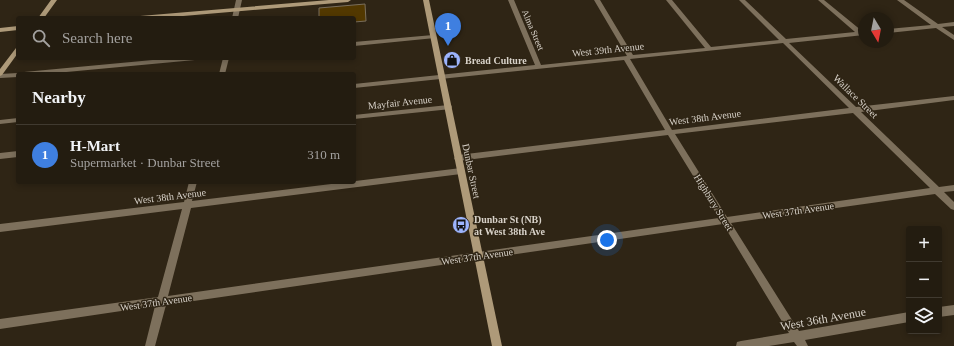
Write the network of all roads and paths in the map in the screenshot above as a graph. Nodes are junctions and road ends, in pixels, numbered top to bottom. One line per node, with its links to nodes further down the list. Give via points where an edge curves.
1 (54, 0): 12 (main road)
2 (240, 0): 11 (street)
3 (348, 0): 11 (main road)
4 (426, 0): 22 (main road, Dunbar Street)
5 (511, 0): 31 (street, Alma Street)
6 (597, 0): 28 (street, Highbury Street)
7 (669, 0): 26 (street)
8 (742, 0): 24 (street, Wallace Street)
9 (821, 0): 19 (street)
10 (900, 0): 16 (street)
11 (237, 10): 13 (main road); 14 (street)
12 (42, 16)
13 (164, 16)
14 (236, 16)
15 (954, 24): 16 (street)
16 (936, 26): 20 (street); 23 (street)
17 (16, 28): 18 (main road)
18 (0, 30)
19 (858, 30)
20 (894, 30)
21 (858, 33): 24 (street, West 39th Avenue)
22 (433, 36): 25 (street); 36 (main road, Dunbar Street)
23 (954, 38)
24 (785, 41): 26 (street, West 39th Avenue); 40 (street, Wallace Street)
25 (356, 44)
26 (709, 49): 28 (street, West 39th Avenue)
27 (16, 52): 35 (main road)
28 (629, 57): 31 (street, West 39th Avenue); 44 (street, Highbury Street)
29 (174, 60): 32 (street)
30 (226, 60): 33 (street)
31 (539, 67): 36 (street, West 39th Avenue)
32 (45, 72)
33 (222, 72)
34 (16, 74): 35 (street)
35 (0, 75)
36 (441, 77): 37 (street, West 39th Avenue); 39 (main road, Dunbar Street)
37 (356, 86)
38 (954, 98): 40 (street, West 38th Avenue)
39 (448, 107): 41 (street, Mayfair Avenue); 47 (main road, Dunbar Street)
40 (856, 110): 44 (street, West 38th Avenue); 51 (street, Wallace Street)
41 (356, 117)
42 (16, 120): 43 (street)
43 (0, 122)
44 (670, 132): 47 (street, West 38th Avenue); 54 (street, Highbury Street)
45 (16, 154): 46 (street)
46 (0, 156)
47 (458, 158): 48 (main road, Dunbar Street)
48 (461, 171): 52 (street, West 38th Avenue); 56 (main road, Dunbar Street)
49 (192, 184): 52 (street)
50 (954, 188): 51 (street, West 37th Avenue)
51 (937, 190): 53 (street, Wallace Street); 54 (street, West 37th Avenue)
52 (187, 206): 55 (street, West 38th Avenue); 57 (street)
53 (954, 207)
54 (725, 220): 56 (street, West 37th Avenue); 62 (street, Highbury Street)
55 (0, 228)
56 (478, 256): 57 (street, West 37th Avenue); 64 (main road, Dunbar Street)
57 (162, 301): 61 (street, West 37th Avenue); 63 (street)
58 (954, 310): 59 (street)
59 (942, 312)
60 (906, 318): 62 (street, West 36th Avenue)
61 (0, 324)
62 (797, 336): 65 (street, West 36th Avenue); 66 (street, Highbury Street)
63 (150, 346)
64 (497, 346)
65 (741, 346)
66 (803, 346)

